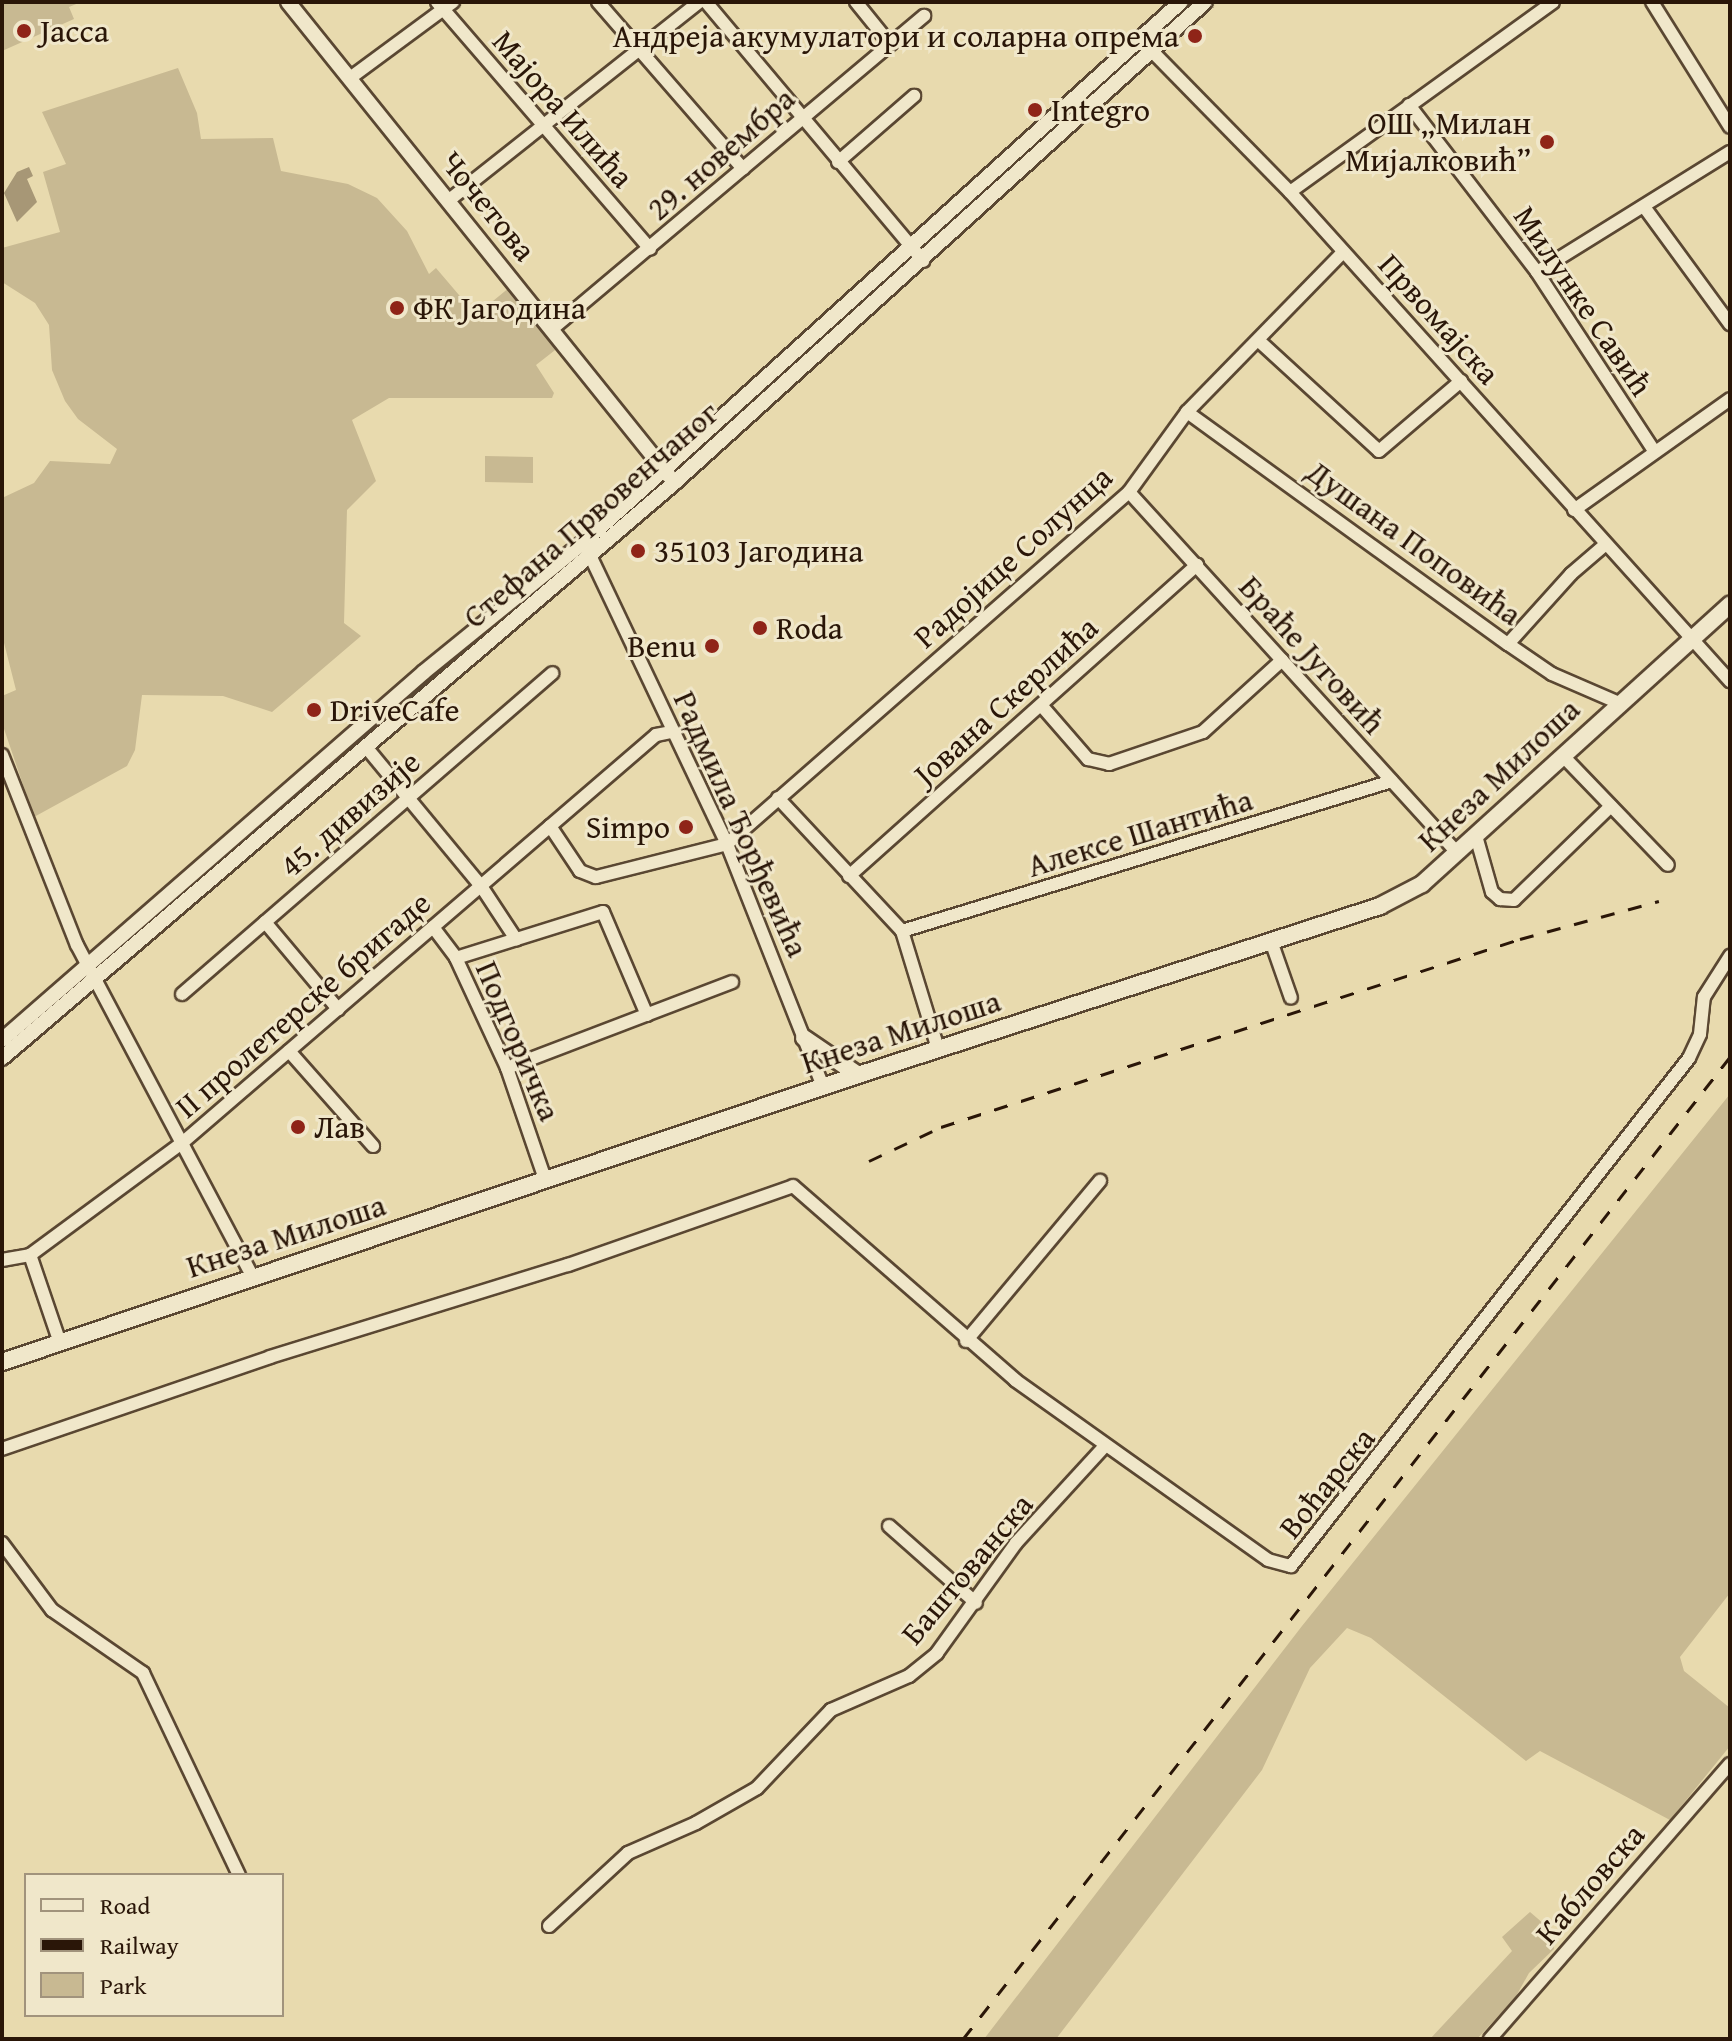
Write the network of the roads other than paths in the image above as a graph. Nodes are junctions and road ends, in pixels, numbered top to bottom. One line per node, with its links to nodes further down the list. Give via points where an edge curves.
1 (288, 2): 15 (street, Чочетова)
2 (598, 2): 14 (street)
3 (699, 2): 14 (street)
4 (706, 2): 18 (street)
5 (856, 2): 12 (street)
6 (1181, 2): 13 (street, Стефана Првовенчаног)
7 (1553, 2): 17 (street)
8 (1652, 2): 20 (street)
9 (1202, 3): 13 (street, Стефана Првовенчаног)
10 (444, 4): 15 (street); 19 (street, Мајора Илића)
11 (924, 16): 12 (street, 29. новембра)
12 (890, 44): 18 (street, 29. новембра)
13 (1146, 46): 24 (street, Првомајска); 27 (street, Стефана Првовенчаног); 30 (street, Стефана Првовенчаног)
14 (638, 48): 19 (street); 23 (street)
15 (350, 78): 25 (street, Чочетова)
16 (914, 96): 22 (street)
17 (1409, 105): 24 (street); 31 (street, Милунке Савић)
18 (801, 119): 22 (street); 23 (street, 29. новембра)
19 (542, 124): 25 (street); 28 (street, Мајора Илића)
20 (1730, 127)
21 (1730, 152): 26 (street)
22 (838, 162): 27 (street)
23 (743, 169): 28 (street, 29. новембра)
24 (1290, 192): 29 (street, Првомајска)
25 (448, 201): 33 (street, Чочетова)
26 (1645, 208): 31 (street); 32 (street)
27 (910, 246): 30 (street); 39 (street, Стефана Првовенчаног)
28 (650, 249): 33 (street, 29. новембра)
29 (1343, 252): 34 (street, Радојице Солунца); 35 (street, Првомајска)
30 (923, 261): 40 (street, Стефана Првовенчаног)
31 (1537, 272): 38 (street, Милунке Савић)
32 (1730, 324)
33 (551, 330): 39 (street, Чочетова)
34 (1258, 340): 35 (street, via 1379,451); 37 (street, Радојице Солунца)
35 (1461, 381): 42 (street, Првомајска)
36 (1730, 399): 38 (street)
37 (1187, 412): 41 (street, Радојице Солунца); 48 (street, Душана Поповића)
38 (1654, 451): 42 (street)
39 (664, 470): 40 (street, Чочетова); 44 (street, Стефана Првовенчаног)
40 (674, 483): 44 (street, Стефана Првовенчаног)
41 (1129, 492): 45 (street, Браће Југовић); 60 (street, Радојице Солунца)
42 (1574, 510): 43 (street, Првомајска)
43 (1606, 544): 47 (street, Првомајска); 48 (street)
44 (586, 549): 54 (street, Радмила Ђорђевића); 55 (street, Стефана Првовенчаног); 58 (street, Стефана Првовенчаног, via 424,672)
45 (1197, 565): 49 (street, Браће Југовић); 53 (street, Јована Скерлића)
46 (1730, 605): 47 (main road, Кнеза Милоша)
47 (1691, 639): 51 (street); 52 (main road, Кнеза Милоша)
48 (1508, 644): 52 (street, Душана Поповића, via 1552,674)
49 (1282, 660): 53 (street, via 1203,732 1109,764 1088,759); 59 (street, Браће Југовић)
50 (552, 673): 61 (street, 45. дивизије)
51 (1730, 681)
52 (1619, 703): 57 (main road, Кнеза Милоша)
53 (1041, 705): 68 (street, Јована Скерлића)
54 (672, 732): 63 (street, II пролетерске бригаде, via 656,735); 65 (street, Радмила Ђорђевића)
55 (366, 747): 58 (street, Стефана Првовенчаног); 61 (street)
56 (2, 755): 77 (street, via 54,893)
57 (1563, 756): 62 (street); 64 (main road, Кнеза Милоша)
58 (321, 775): 77 (street, Стефана Првовенчаног)
59 (1392, 781): 66 (street, Браће Југовић); 72 (street, Алексе Шантића)
60 (778, 798): 65 (street, Радојице Солунца); 68 (street)
61 (407, 799): 69 (street); 70 (street, 45. дивизије)
62 (1611, 806): 64 (street, via 1514,900 1492,892); 67 (street)
63 (550, 826): 65 (street, via 580,871 596,877); 69 (street, II пролетерске бригаде)
64 (1476, 836): 66 (main road, Кнеза Милоша)
65 (727, 844): 83 (street, Радмила Ђорђевића)
66 (1457, 853): 74 (main road, Кнеза Милоша, via 1399,898)
67 (1668, 865)
68 (849, 876): 72 (street)
69 (481, 886): 71 (street, II пролетерске бригаде); 73 (street)
70 (265, 922): 79 (street, 45. дивизије); 81 (street)
71 (433, 927): 76 (street, Подгоричка); 81 (street, II пролетерске бригаде)
72 (902, 931): 85 (street)
73 (516, 939): 76 (street); 82 (street, via 603,912)
74 (1271, 941): 80 (street); 85 (main road, Кнеза Милоша)
75 (1730, 956): 101 (street, Воћарска, via 1704,997 1700,1034 1689,1058 1291,1566 1279,1567)
76 (456, 958): 88 (street, Подгоричка)
77 (92, 972): 84 (street, Стефана Првовенчаног); 87 (street, Стефана Првовенчаног); 91 (street)
78 (732, 982): 82 (street)
79 (182, 994)
80 (1291, 998)
81 (338, 1009): 86 (street, II пролетерске бригаде)
82 (647, 1015): 88 (street)
83 (804, 1038): 89 (main road); 90 (street, Радмила Ђорђевића)
84 (2, 1040)
85 (938, 1049): 89 (main road, Кнеза Милоша)
86 (289, 1051): 91 (street, II пролетерске бригаде); 92 (street)
87 (2, 1058)
88 (507, 1068): 93 (street, Подгоричка)
89 (858, 1075): 90 (main road, Кнеза Милоша)
90 (823, 1087): 93 (main road, Кнеза Милоша)
91 (182, 1143): 95 (street, II пролетерске бригаде); 97 (street)
92 (373, 1146)
93 (545, 1179): 97 (main road, Кнеза Милоша)
94 (1100, 1181): 99 (street)
95 (30, 1255): 96 (street); 98 (street)
96 (2, 1260)
97 (253, 1277): 98 (main road, Кнеза Милоша)
98 (59, 1340): 100 (main road, Кнеза Милоша)
99 (966, 1341): 101 (street, Воћарска); 102 (street, Воћарска, via 793,1186)
100 (2, 1362)
101 (1105, 1446): 105 (street, Баштованска, via 1016,1543)
102 (2, 1449)
103 (889, 1526): 105 (street)
104 (2, 1543): 107 (street, via 52,1610 143,1673)
105 (976, 1603): 108 (street, Баштованска, via 937,1653 909,1676 831,1710 757,1788 628,1853)
106 (1730, 1764): 109 (street, Кабловска)
107 (238, 1873)
108 (549, 1926)
109 (1490, 2039)

